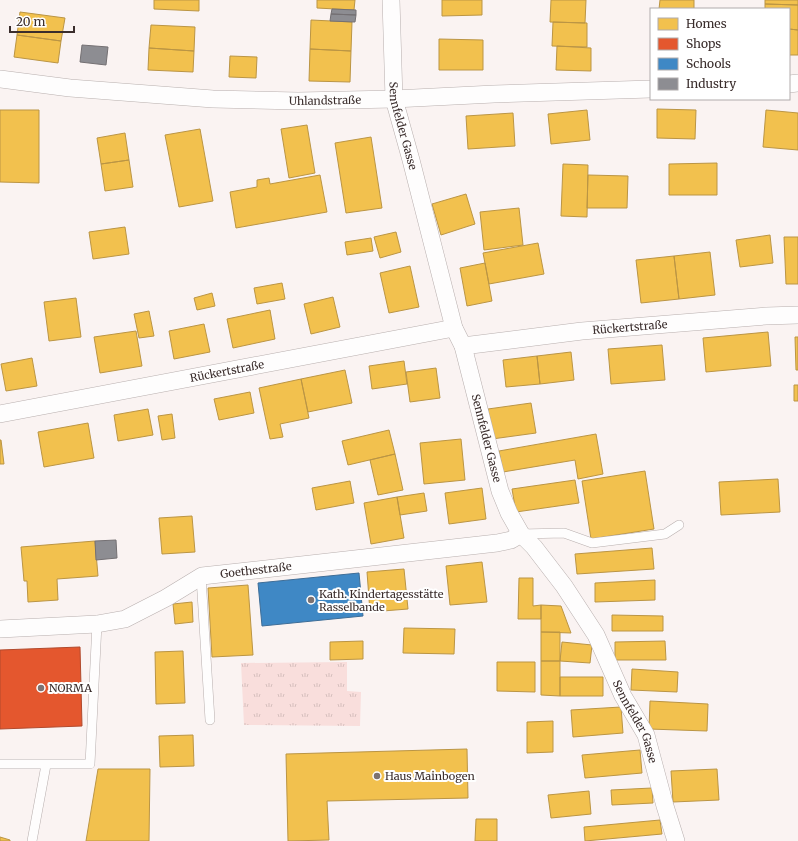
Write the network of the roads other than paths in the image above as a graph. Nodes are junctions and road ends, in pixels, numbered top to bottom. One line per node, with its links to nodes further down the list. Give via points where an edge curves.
1 (391, 0): 4 (street, Sennfelder Gasse)
2 (0, 80): 4 (street, Uhlandstraße, via 213,99)
3 (650, 89): 4 (street, Uhlandstraße)
4 (394, 99): 6 (street, Sennfelder Gasse)
5 (798, 315): 7 (street, Rückertstraße, via 582,331)
6 (454, 328): 7 (street, Sennfelder Gasse); 8 (street, Rückertstraße)
7 (463, 346): 10 (street, Sennfelder Gasse, via 500,491)
8 (0, 414)
9 (679, 525): 10 (lane, via 665,534 592,543 564,533)
10 (521, 534): 11 (street, Goethestraße, via 497,544); 18 (street, Sennfelder Gasse, via 564,586 596,635 623,696 646,735)
11 (201, 577): 12 (street, Goethestraße, via 125,619); 14 (lane)
12 (97, 624): 13 (street, Goethestraße); 16 (lane, via 90,764)
13 (0, 629)
14 (210, 720)
15 (0, 764): 16 (lane)
16 (46, 765): 17 (lane)
17 (32, 841)
18 (676, 841)

